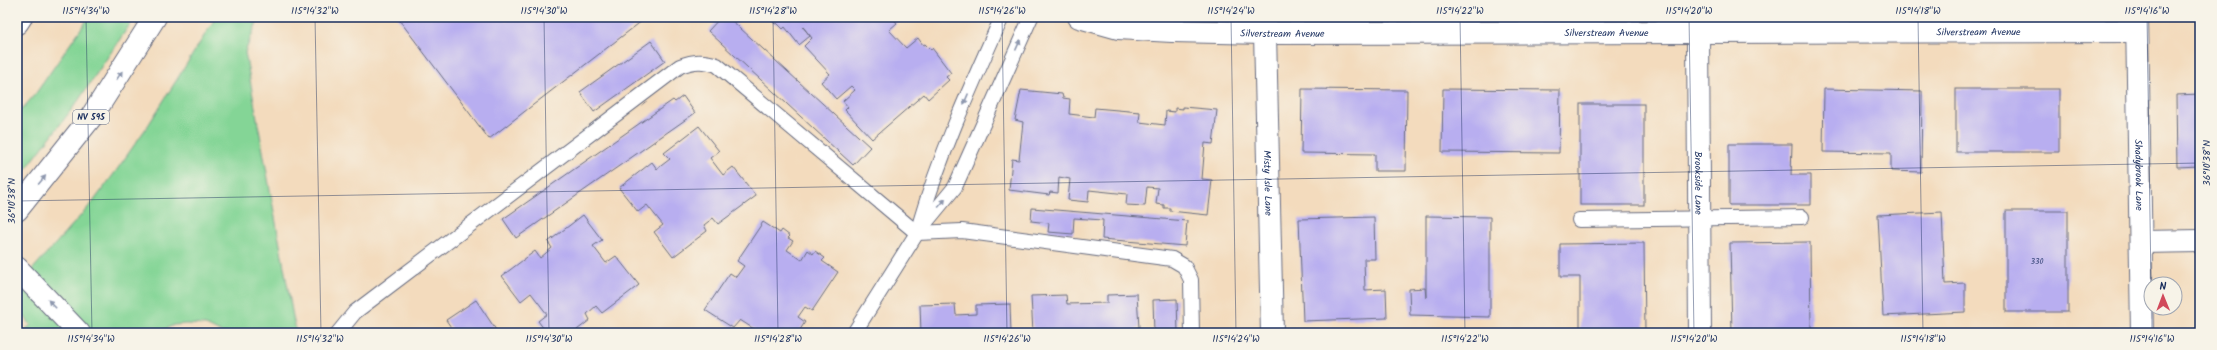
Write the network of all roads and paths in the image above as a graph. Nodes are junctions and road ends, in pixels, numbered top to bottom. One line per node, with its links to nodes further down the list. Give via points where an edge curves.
1 (21, 17): 6 (main road)
2 (155, 17): 10 (main road, NV 595, one-way to 2, via 84,128)
3 (1002, 17): 14 (lane, one-way to 14, via 931,184)
4 (1031, 17): 14 (lane, one-way to 4, via 955,187)
5 (1079, 17): 9 (main road, Silverstream Avenue, via 1118,28 1172,32)
6 (17, 23)
7 (2137, 24): 8 (main road, Silverstream Avenue); 16 (main road, Shadybrook Lane)
8 (1698, 32): 9 (main road, Silverstream Avenue); 12 (main road, Brookside Lane)
9 (1265, 33): 22 (main road, Misty Isle Lane)
10 (17, 210)
11 (1802, 217): 12 (lane)
12 (1699, 219): 13 (lane); 23 (main road, Brookside Lane)
13 (1579, 220)
14 (917, 233): 19 (lane, via 717,65 695,61 680,66 368,302 355,312); 20 (lane); 21 (lane, via 962,231 1172,259 1184,266 1191,280)
15 (2200, 241): 16 (main road)
16 (2141, 242): 24 (main road, Shadybrook Lane)
17 (17, 268): 18 (main road, one-way to 17)
18 (79, 333)
19 (338, 333)
20 (854, 333)
21 (1192, 333)
22 (1272, 333)
23 (1700, 333)
24 (2142, 333)

